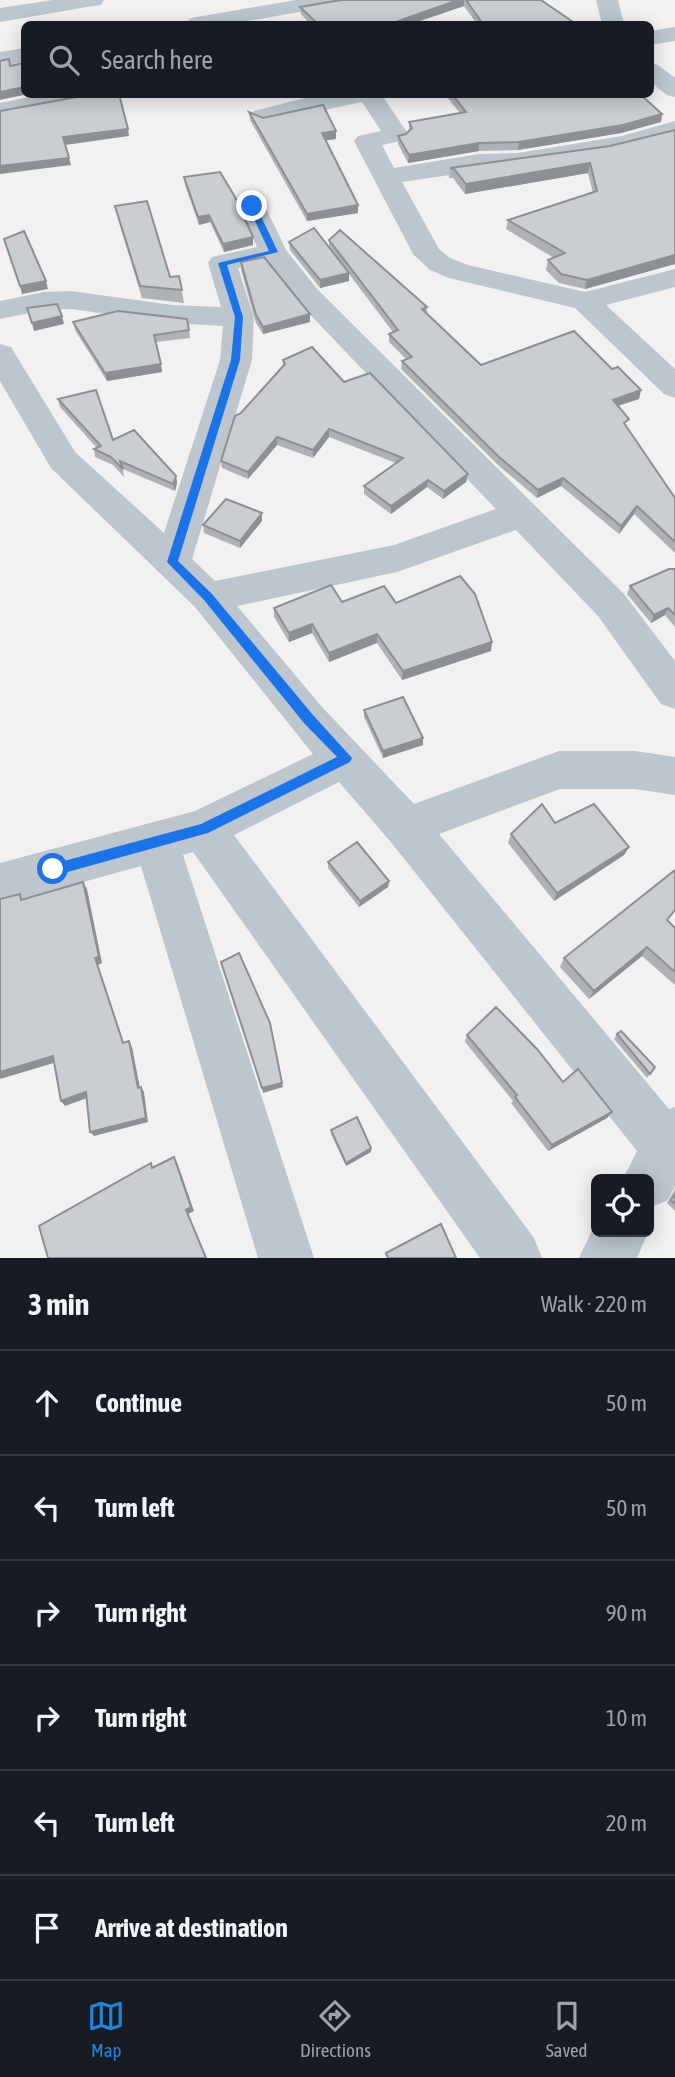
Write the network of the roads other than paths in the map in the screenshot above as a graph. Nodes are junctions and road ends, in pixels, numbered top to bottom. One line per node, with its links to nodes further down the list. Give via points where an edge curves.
1 (93, 0): 4 (street)
2 (333, 0): 9 (street)
3 (607, 0): 10 (street)
4 (58, 6): 5 (street); 7 (street)
5 (0, 15)
6 (194, 15): 8 (street)
7 (70, 21)
8 (229, 21)
9 (239, 21)
10 (612, 21)
11 (675, 34): 12 (street)
12 (654, 37)
13 (21, 56): 14 (street)
14 (0, 59)
15 (654, 72): 16 (street)
16 (675, 90)
17 (62, 98): 20 (street)
18 (341, 98): 21 (street)
19 (371, 98): 23 (street, via 396,135 367,141)
20 (0, 110)
21 (263, 116)
22 (675, 128): 23 (street, via 626,143)
23 (384, 177): 27 (street, via 427,254 440,264)
24 (252, 206): 25 (street)
25 (273, 252): 29 (street, via 222,263); 32 (street, via 308,296)
26 (675, 278): 27 (street)
27 (585, 301): 31 (street)
28 (0, 310): 29 (street, via 71,300 172,314)
29 (239, 317): 33 (street, via 236,360)
30 (0, 354): 33 (street, via 63,460)
31 (670, 377)
32 (519, 515): 34 (street, via 397,558); 35 (street, via 611,605)
33 (173, 562): 34 (street)
34 (208, 597): 36 (street)
35 (675, 692)
36 (346, 758): 38 (street); 39 (street)
37 (675, 776): 38 (street, via 635,769 559,770)
38 (406, 827): 42 (street)
39 (203, 829): 40 (street); 45 (street)
40 (156, 841): 41 (street); 44 (street)
41 (0, 884)
42 (664, 1154)
43 (618, 1237): 46 (street)
44 (286, 1258)
45 (514, 1258)
46 (607, 1258)

